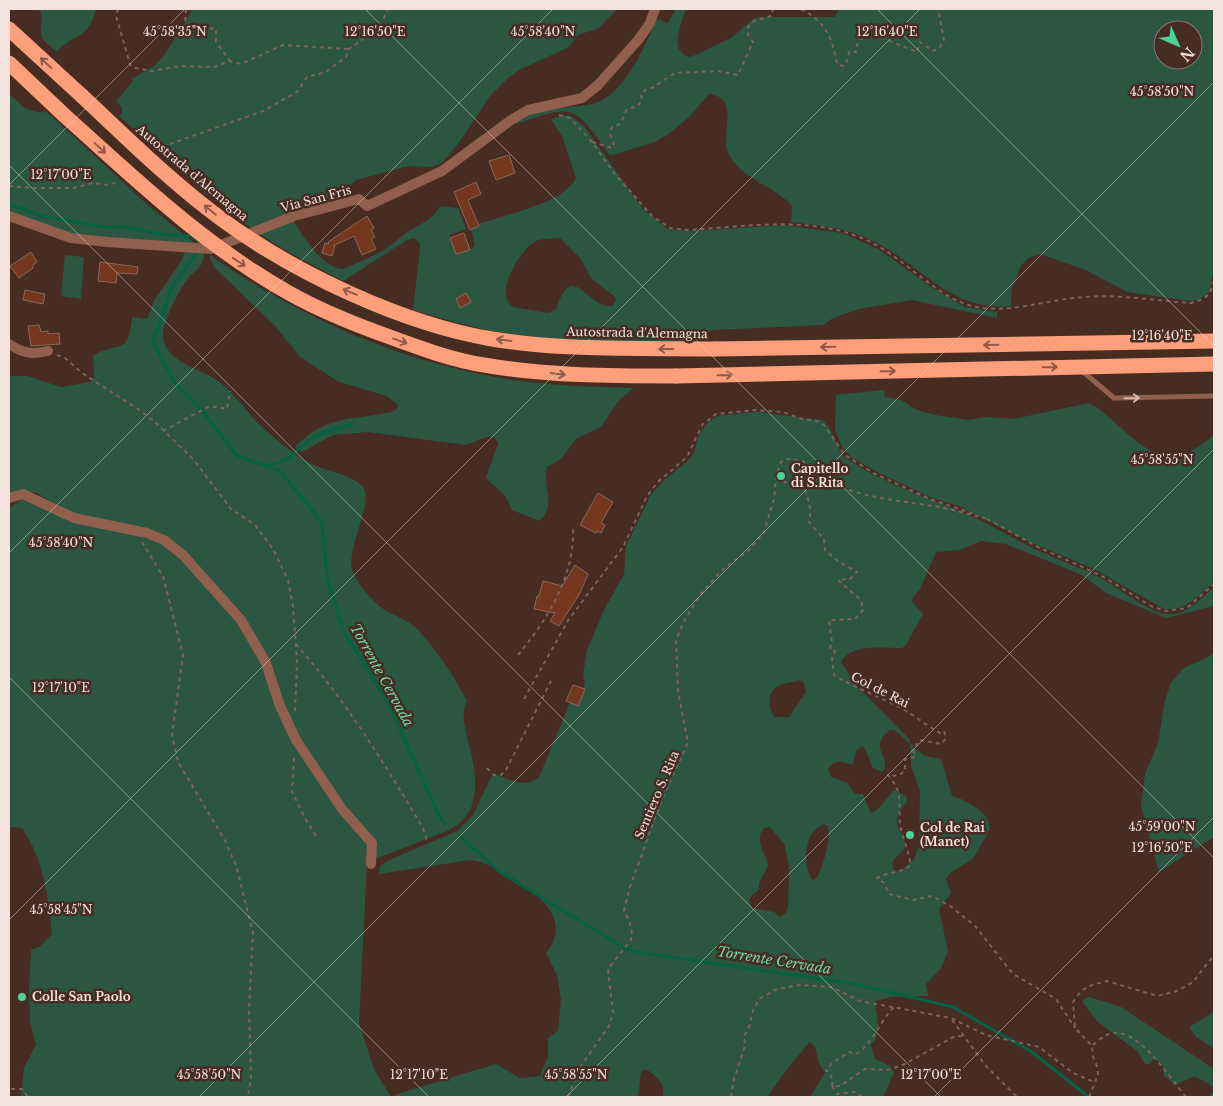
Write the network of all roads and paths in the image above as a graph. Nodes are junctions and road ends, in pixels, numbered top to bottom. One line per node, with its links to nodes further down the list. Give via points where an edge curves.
1 (118, 9): 10 (path, via 116,16 131,67 152,71 180,66 214,67)
2 (186, 9): 10 (path, via 186,24 216,29 216,42)
3 (388, 9): 9 (path, via 380,26)
4 (655, 9): 17 (street, Via San Fris, via 639,39 582,98 528,110 442,171 366,206 359,198 294,216 211,249 71,238)
5 (773, 9): 13 (path, via 771,16 754,21 748,27 748,35 753,42 738,76 718,72 675,73 646,89 638,106 627,109 619,126 612,127 612,148)
6 (801, 9): 7 (path, via 822,23 840,66 846,64 849,52 856,52 862,38 873,33 908,46 915,52 920,42 933,51 940,47 944,40)
7 (938, 9)
8 (9, 30): 19 (highway, Autostrada d'Alemagna, one-way to 8, bridge, via 572,349 491,339 436,325 305,271 259,245 223,220 152,161)
9 (349, 49): 10 (path, via 284,45 241,64); 14 (path, via 346,57 326,72 307,78 297,92 263,111 167,145)
10 (230, 62)
11 (9, 63): 23 (highway, one-way to 23, bridge, via 135,179 206,239 290,294 423,350 483,365 568,376)
12 (555, 114): 13 (path, via 570,118)
13 (592, 142): 18 (path, via 641,205 670,228 686,230 792,224 843,231 876,245 924,280 973,306 1011,308 1086,296 1191,304 1205,300 1212,291)
14 (148, 144)
15 (126, 178): 16 (path, via 109,185 92,183 74,188)
16 (9, 186)
17 (9, 216)
18 (1214, 280)
19 (1214, 341)
20 (9, 344): 21 (street, via 19,352)
21 (48, 352): 26 (path, via 65,358)
22 (1214, 364): 23 (highway)
23 (1077, 367): 25 (lane, one-way to 25, via 1114,398)
24 (230, 391): 26 (path, via 227,409 210,406)
25 (1214, 396)
26 (163, 430): 33 (path, via 194,460 231,508 255,525 273,549 288,580)
27 (776, 477): 29 (path, via 781,462 787,459 803,461 812,472 834,485 881,498); 46 (path, Col de Rai, via 790,484 796,477 811,507 809,522 824,539 825,550 858,572 850,579 838,580 861,600 863,610 855,619 829,620 830,648 835,650 832,658 834,675 899,706 940,733 944,731 946,738 941,744 920,740 912,749 915,757 905,759 904,771 898,776 888,775 897,788 900,825 905,848 911,858 910,866 904,870 878,878 889,894 913,900 932,896 953,908 974,926 1014,974 1056,999); 54 (path, Sentiero S. Rita, via 774,499 764,532 700,595 676,641 678,691 688,743 662,799 630,887 624,910 632,928 631,940 608,969 613,1012 609,1026 580,1067)
28 (9, 498): 31 (street, via 23,494 74,518)
29 (988, 519): 32 (path, via 1165,611 1187,608); 36 (path, via 930,499 875,474 845,455 824,425 817,421 783,412 755,410 716,414 702,425 687,457 647,496 623,547 569,619)
30 (573, 528): 34 (path, via 574,547 555,602)
31 (135, 531): 38 (street, via 164,540 176,550 241,620 266,663 280,706); 53 (path, via 163,576 183,655 172,735 178,762 236,865 253,933)
32 (1214, 584)
33 (296, 643): 37 (path); 41 (path, via 380,756 424,828)
34 (518, 655)
35 (552, 679): 39 (path, via 506,770 501,775 494,775)
36 (524, 699)
37 (295, 713)
38 (296, 740): 40 (path, via 292,792); 42 (street, via 342,809 372,843)
39 (487, 768)
40 (318, 839)
41 (427, 841)
42 (371, 864)
43 (1214, 955): 46 (path, via 1193,982 1177,991 1157,996 1107,981 1092,984 1073,1002)
44 (895, 1006): 45 (path); 50 (path, via 885,1015 865,1048 856,1054 849,1052 832,1063 826,1072 833,1080); 55 (path, via 860,1001 831,987 807,984 777,988 760,999 752,1012)
45 (951, 1018): 47 (path); 49 (path, via 986,1035 1039,1046 1073,1073)
46 (1075, 1028): 48 (path)
47 (964, 1036): 50 (path, via 955,1036 905,1064 888,1070 865,1069 840,1086); 57 (path, via 986,1066)
48 (1092, 1046): 49 (path, via 1098,1075); 59 (path, via 1114,1032 1126,1034 1137,1040 1185,1096)
49 (1094, 1082): 58 (path)
50 (832, 1086): 56 (path, via 837,1094 854,1092)
51 (11, 1089): 52 (path, via 22,1089)
52 (28, 1097)
53 (248, 1097)
54 (568, 1097)
55 (731, 1097)
56 (862, 1097)
57 (1016, 1097)
58 (1089, 1097)
59 (1192, 1097)

